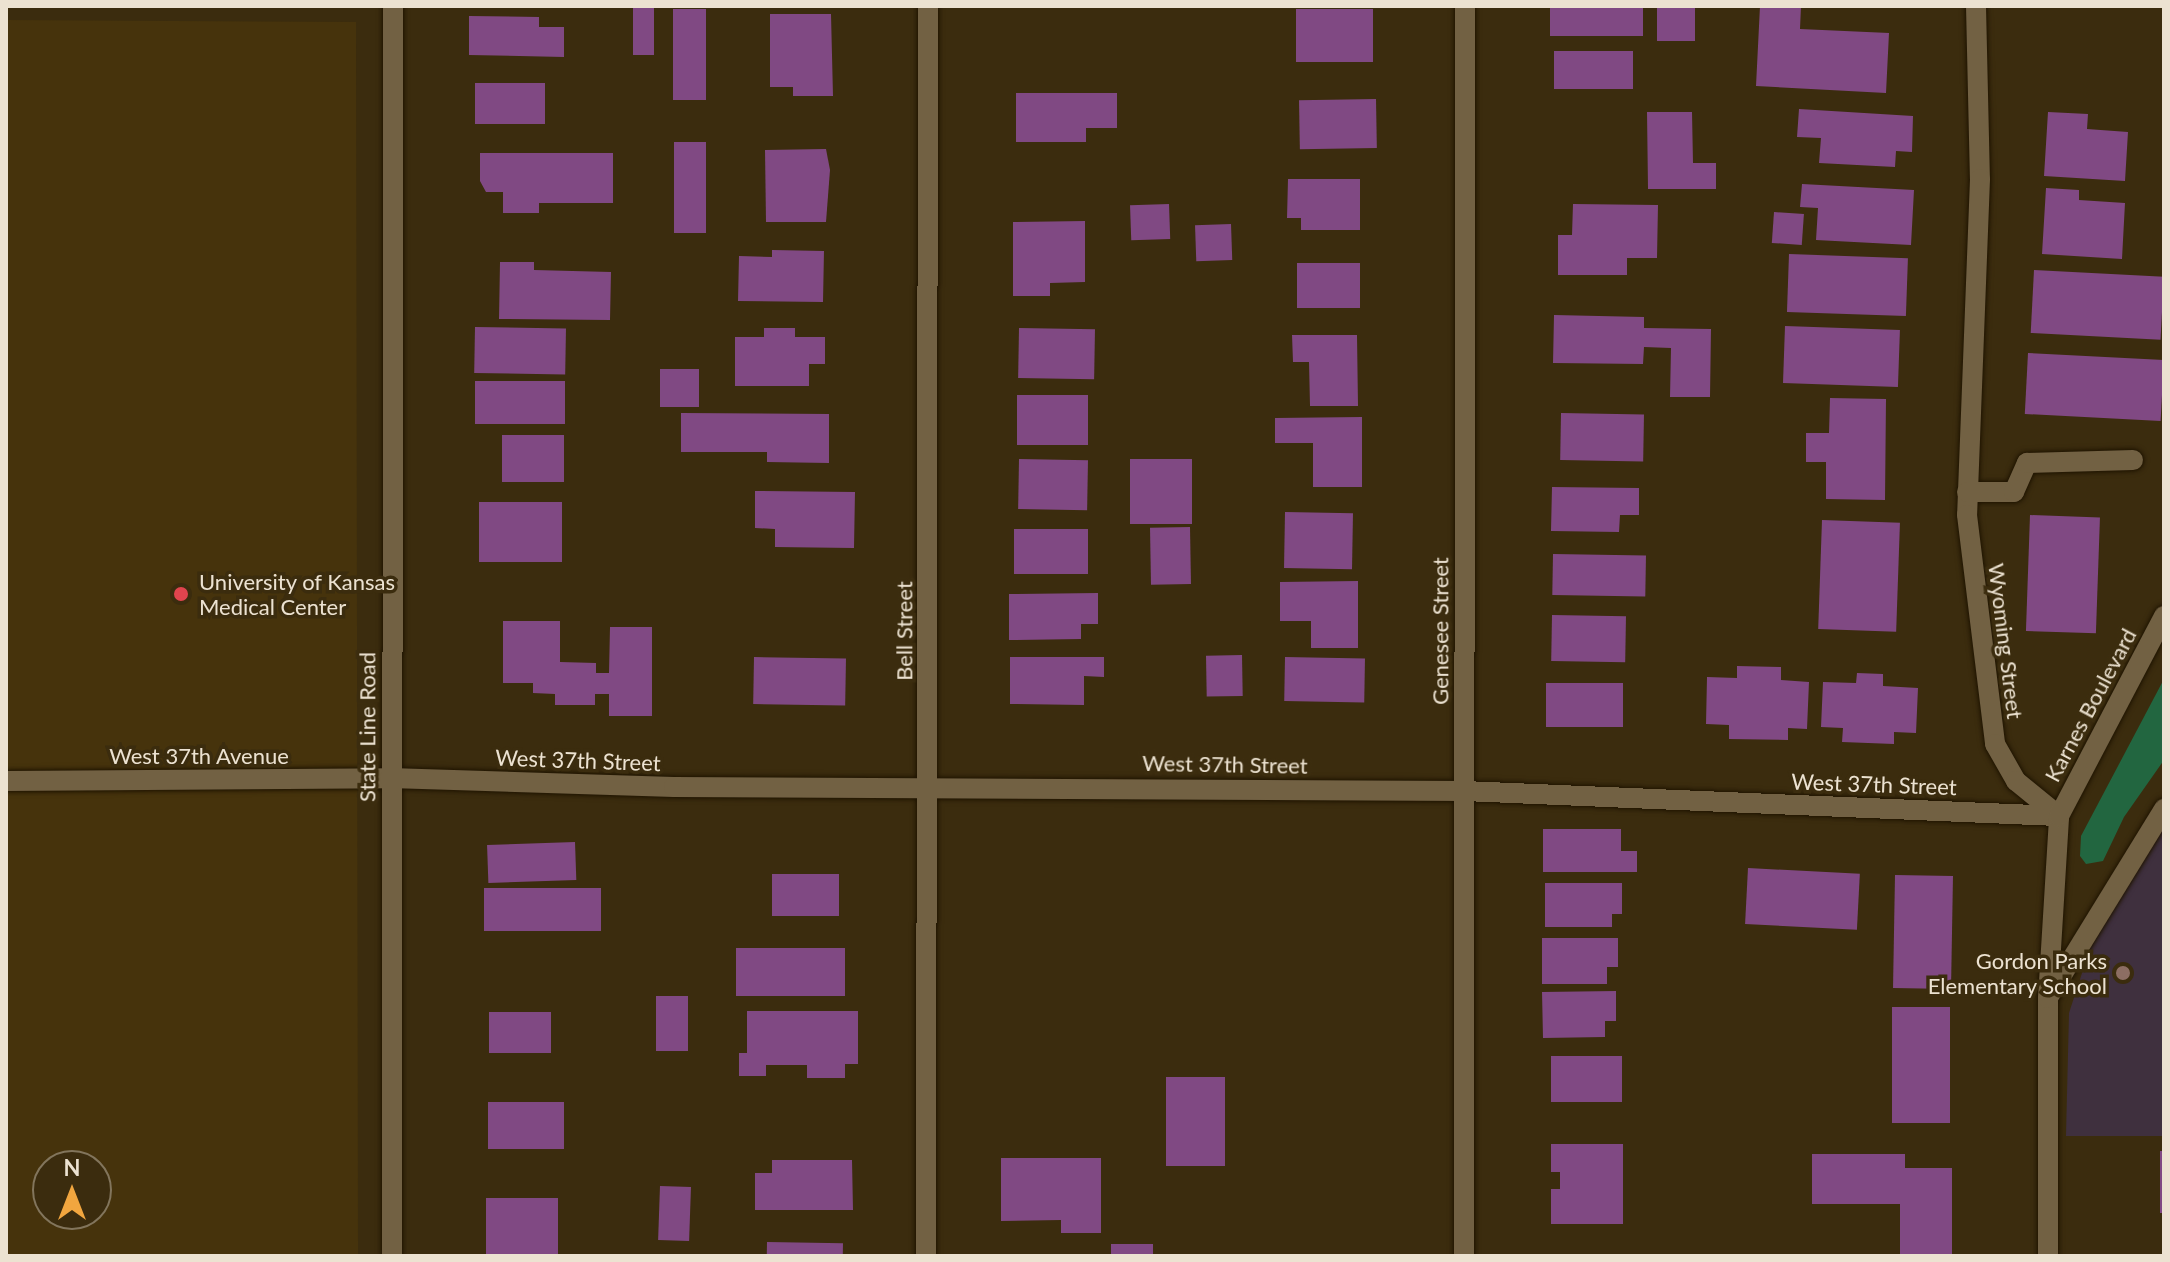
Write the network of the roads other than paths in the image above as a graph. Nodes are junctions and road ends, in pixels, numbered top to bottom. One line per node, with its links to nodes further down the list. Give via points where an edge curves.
1 (393, 6): 8 (street, State Line Road)
2 (928, 6): 10 (street, Bell Street)
3 (1465, 6): 11 (street, Genesee Street)
4 (1976, 6): 6 (street, Wyoming Street, via 1980,179)
5 (2133, 460): 6 (street, via 2027,463 2014,492)
6 (1967, 492): 13 (street, Wyoming Street, via 1995,744 2016,781)
7 (2164, 616): 13 (street, Karnes Boulevard)
8 (390, 778): 9 (street, West 37th Avenue); 10 (street, West 37th Street, via 674,787); 15 (street, State Line Road)
9 (8, 781)
10 (928, 785): 11 (street, West 37th Street); 16 (street, Bell Street)
11 (1464, 791): 13 (street, West 37th Street); 17 (street, Genesee Street)
12 (2164, 809): 14 (street)
13 (2059, 816): 14 (street)
14 (2048, 998): 18 (street)
15 (392, 1256)
16 (926, 1256)
17 (1464, 1256)
18 (2048, 1256)

